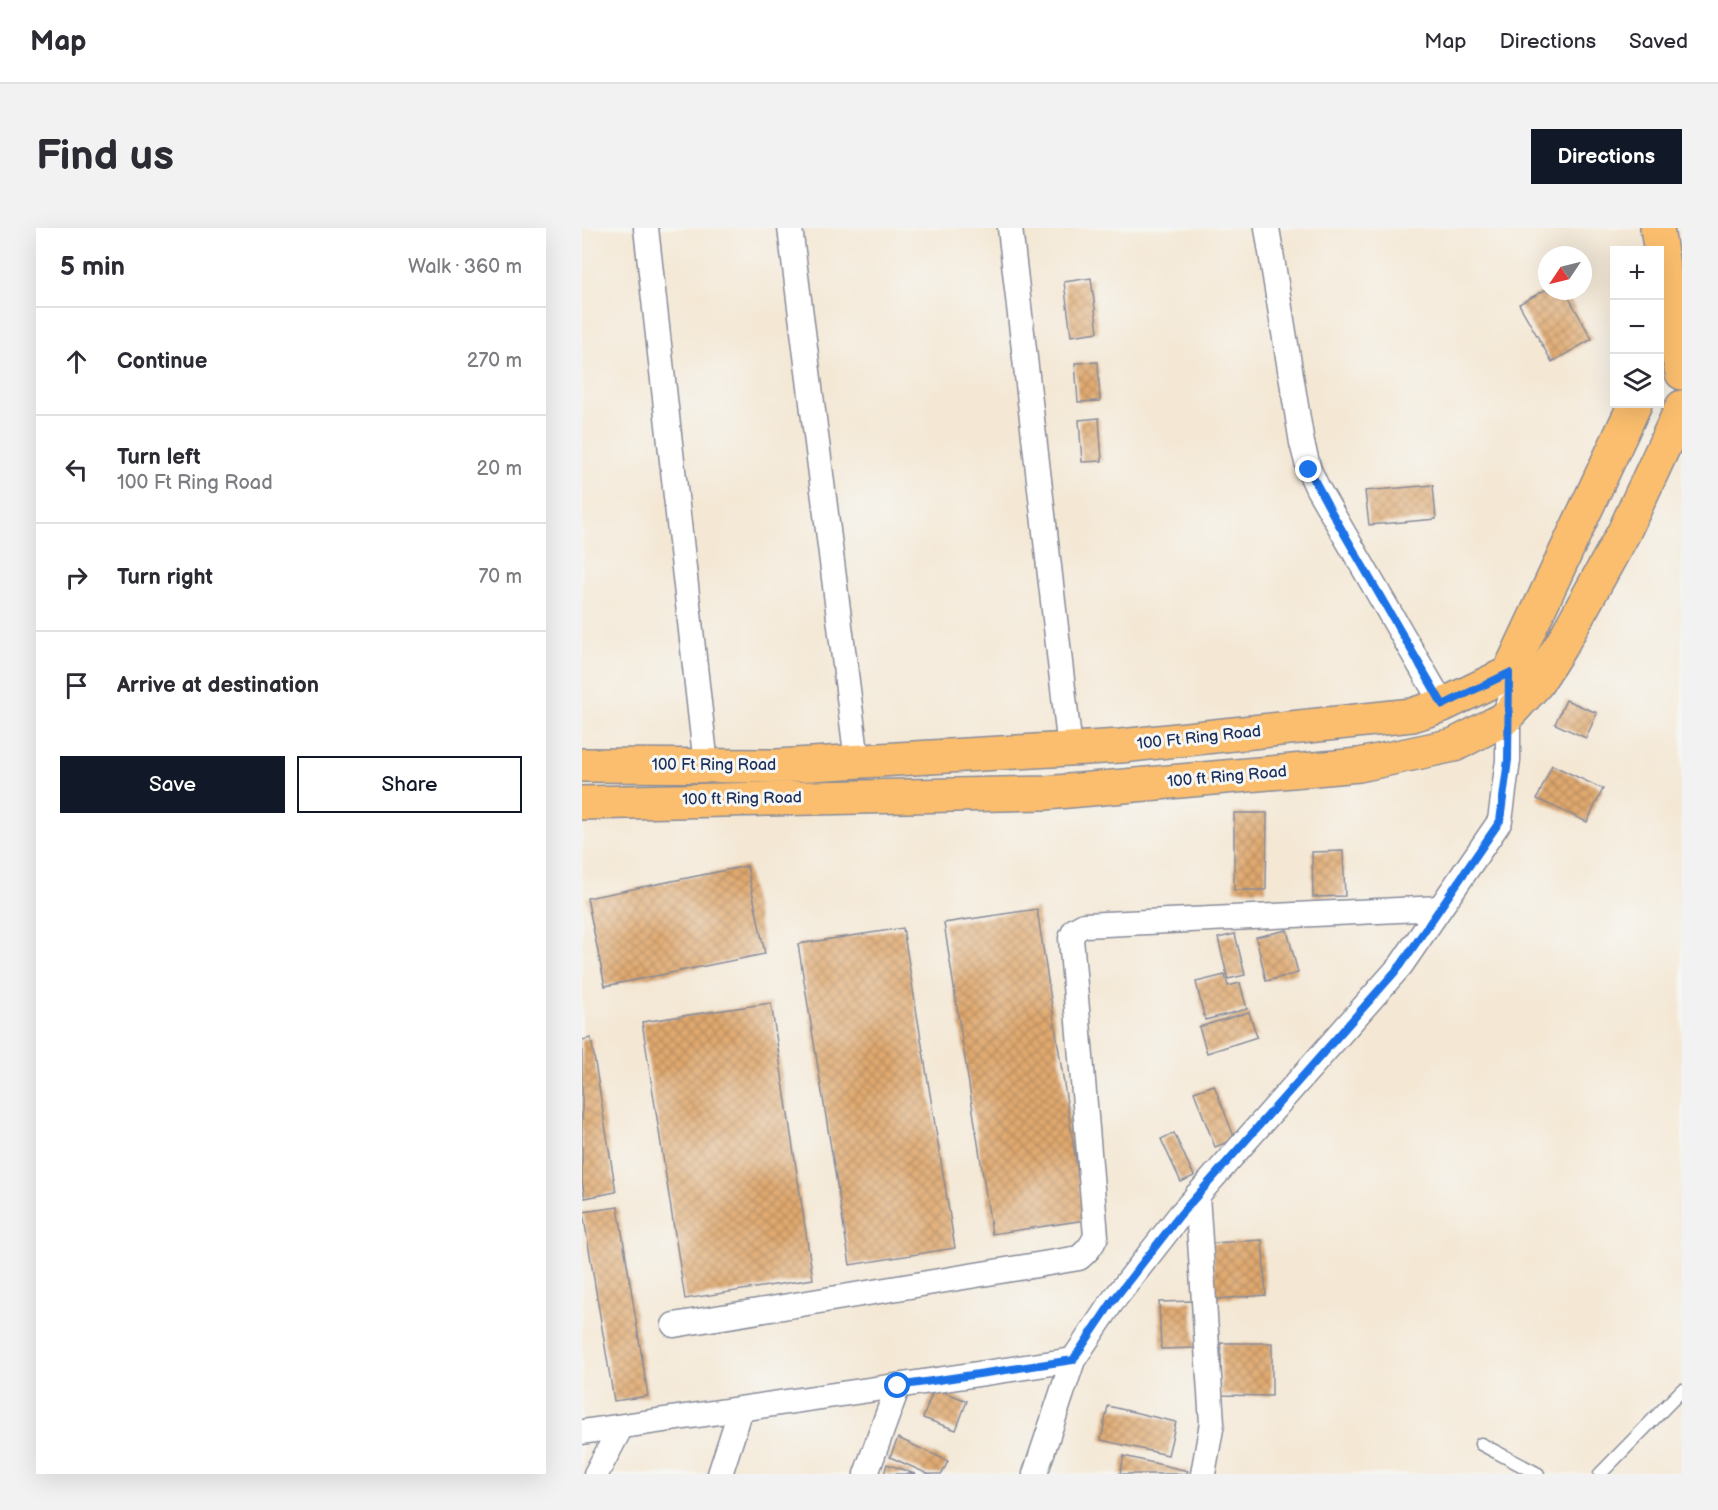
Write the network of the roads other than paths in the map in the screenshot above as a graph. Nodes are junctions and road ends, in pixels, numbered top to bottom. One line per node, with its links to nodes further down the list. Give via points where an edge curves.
1 (646, 228): 16 (street)
2 (790, 228): 14 (street)
3 (1010, 228): 13 (street)
4 (1267, 228): 11 (street, via 1309,470)
5 (1657, 228): 6 (main road)
6 (1671, 335): 7 (main road)
7 (1682, 373)
8 (1682, 407): 12 (main road, 100 ft Ring Road, via 1624,532 1563,642 1537,683)
9 (1633, 408): 10 (main road)
10 (1509, 673): 11 (main road, 100 Ft Ring Road); 12 (street)
11 (1443, 705): 13 (main road, 100 Ft Ring Road, via 1412,715)
12 (1508, 715): 17 (main road, 100 ft Ring Road, via 1454,745 1359,765 1046,793); 18 (street, via 1508,760 1500,821)
13 (1070, 749): 14 (main road, 100 Ft Ring Road)
14 (857, 761): 16 (main road, 100 Ft Ring Road)
15 (582, 765): 16 (main road, 100 Ft Ring Road)
16 (706, 765)
17 (582, 803)
18 (1440, 908): 19 (street, via 1401,965); 20 (street, via 1084,925 1071,938 1096,1236 1088,1251 1079,1258)
19 (1197, 1196): 21 (street, via 1112,1302); 32 (street, via 1212,1423)
20 (674, 1325)
21 (1073, 1360): 22 (street); 31 (street)
22 (898, 1386): 24 (street); 30 (street)
23 (1682, 1390): 34 (lane)
24 (741, 1409): 25 (street); 29 (street)
25 (621, 1427): 26 (street); 28 (street)
26 (582, 1432)
27 (1482, 1444): 33 (lane)
28 (596, 1474)
29 (720, 1474)
30 (866, 1474)
31 (1035, 1474)
32 (1203, 1474)
33 (1538, 1474)
34 (1600, 1474)

